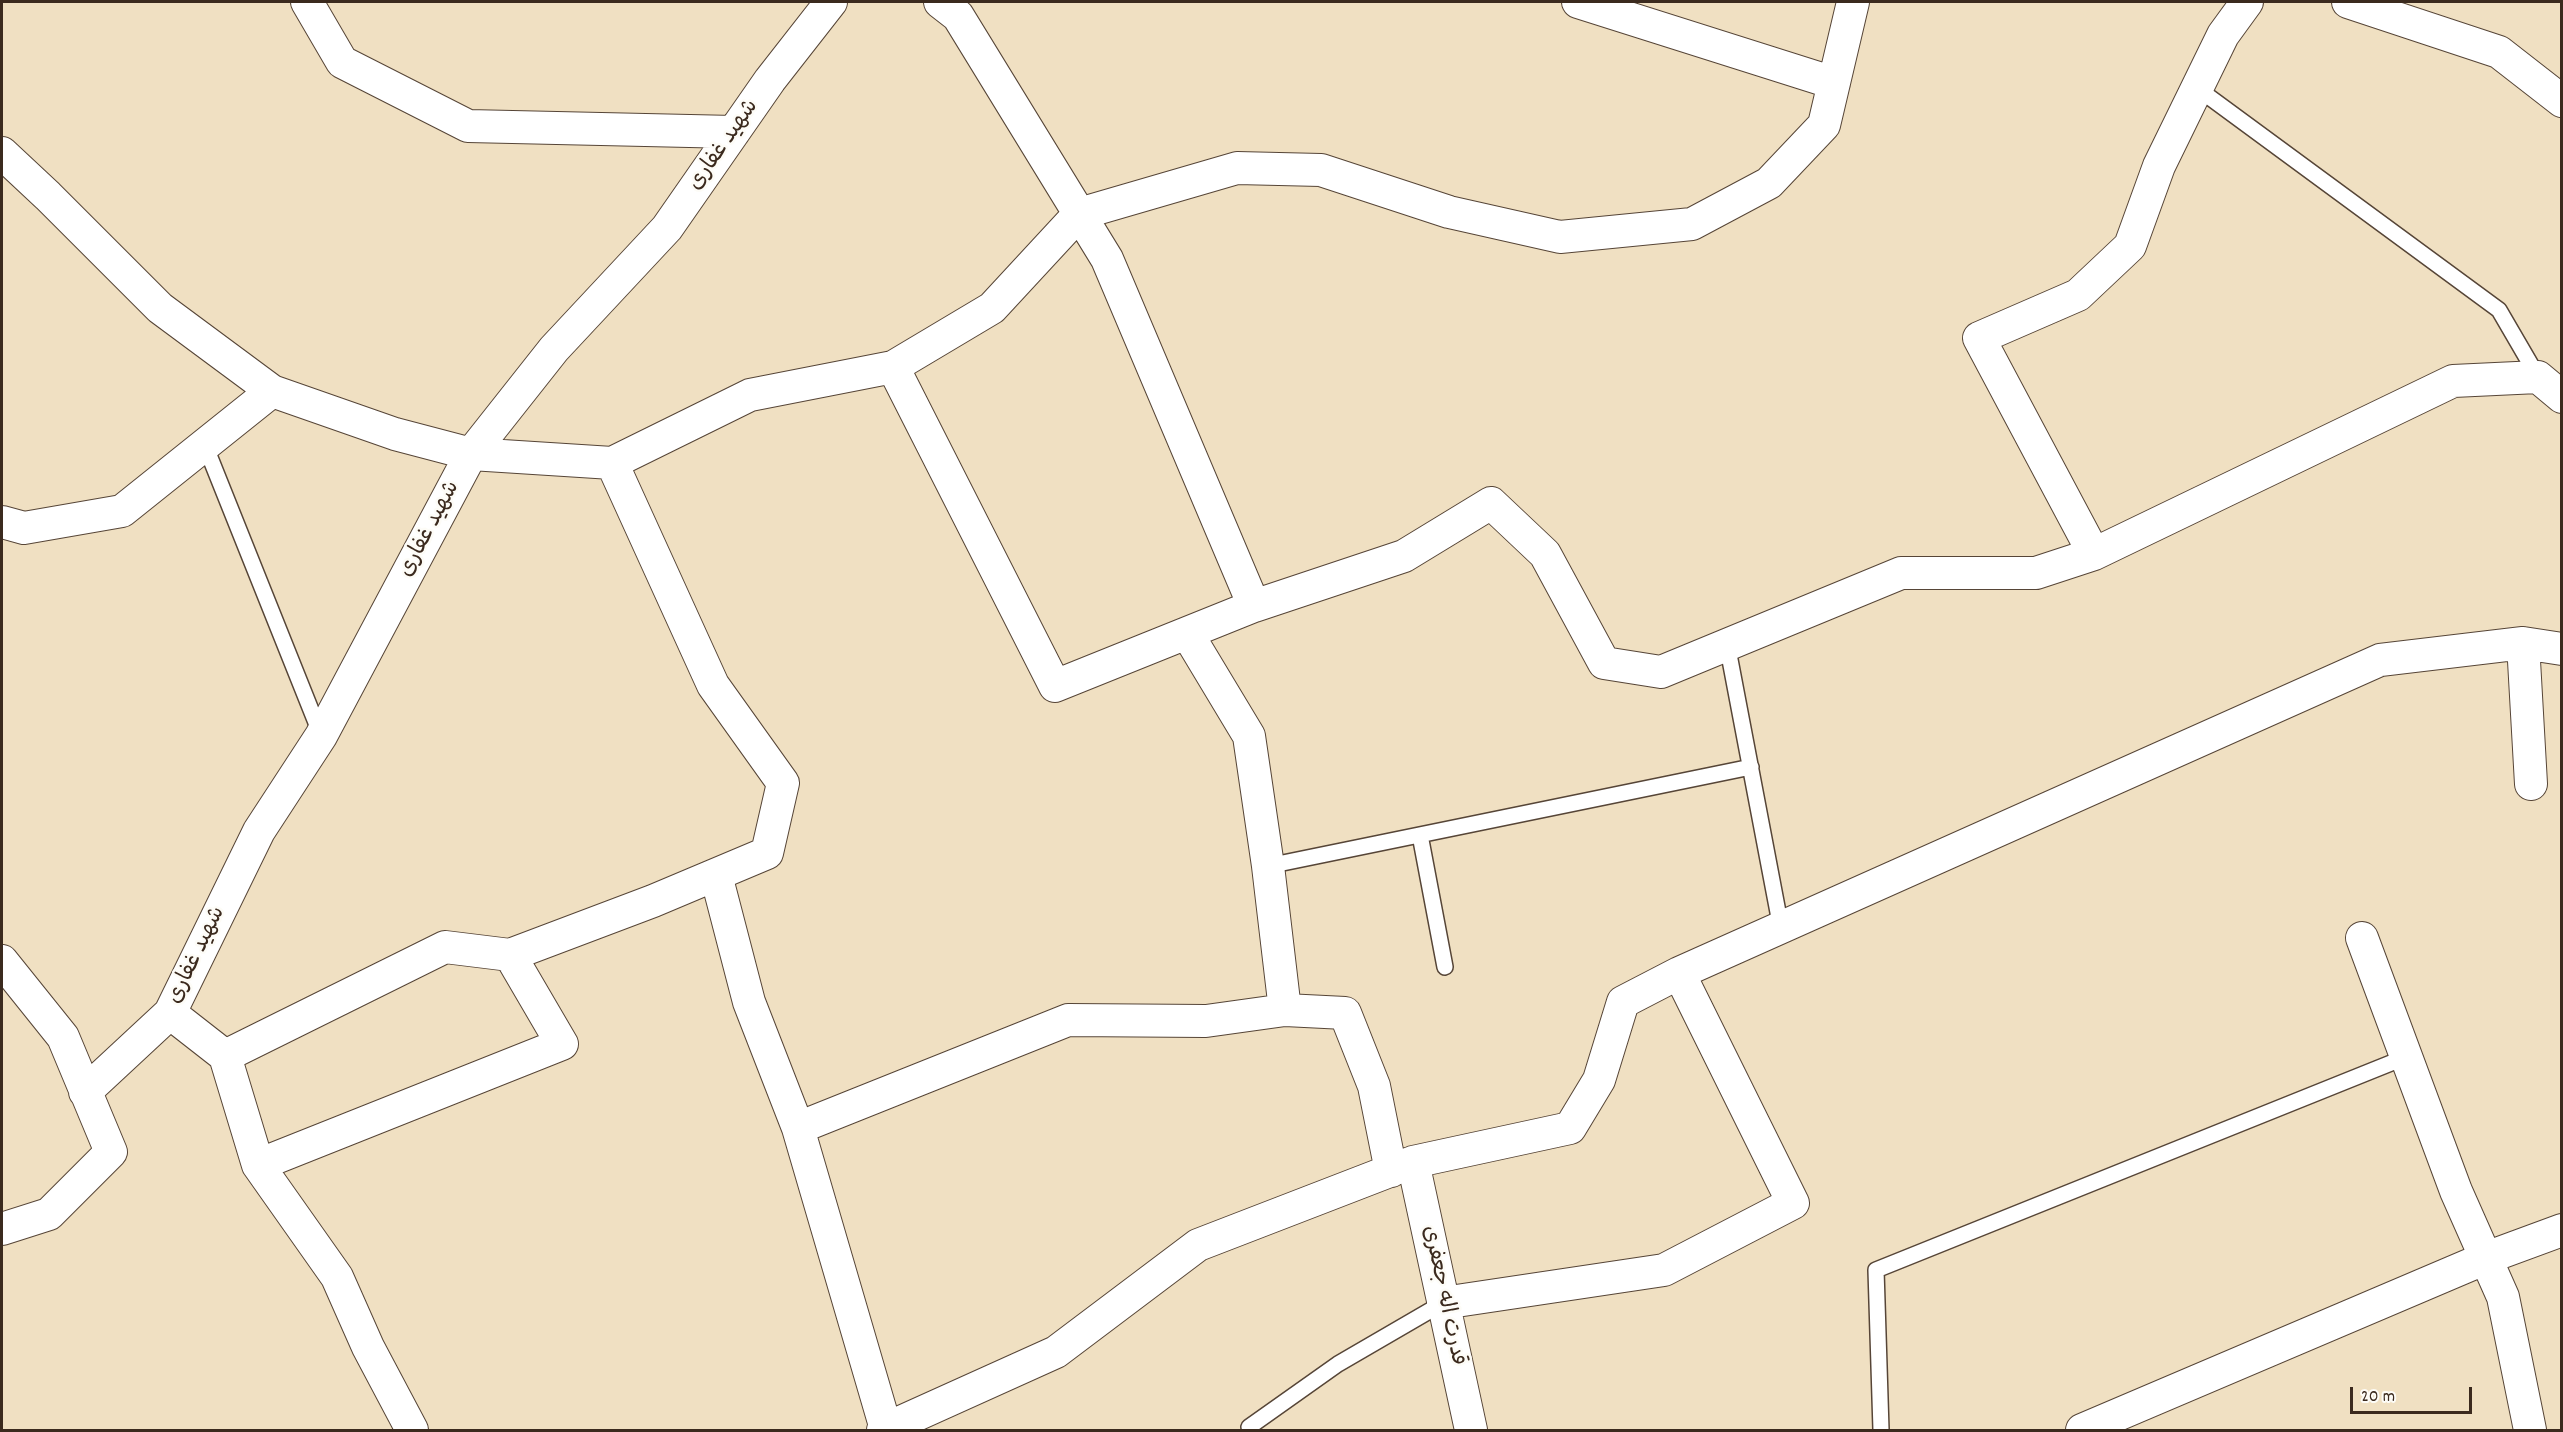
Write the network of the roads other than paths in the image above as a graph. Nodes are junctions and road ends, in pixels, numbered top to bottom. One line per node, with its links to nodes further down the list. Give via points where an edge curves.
1 (307, 2): 11 (street, via 342,62 468,126)
2 (831, 2): 11 (street, شهید غفاری)
3 (1578, 2): 8 (street)
4 (1853, 2): 8 (street)
5 (2247, 2): 9 (street, via 2223,35)
6 (2348, 2): 10 (street, via 2499,52)
7 (959, 6): 13 (street)
8 (1834, 83): 13 (street, via 1824,125 1769,183 1692,224 1560,237 1449,212 1321,170 1237,168)
9 (2197, 88): 15 (lane, via 2499,310); 22 (street, via 2159,166 2130,246 2078,295 1979,338)
10 (2562, 101)
11 (734, 132): 19 (street, شهید غفاری, via 667,228 554,349)
12 (2, 153): 16 (street, via 160,308)
13 (1079, 214): 14 (street, via 992,308); 23 (street, via 1107,259)
14 (893, 368): 20 (street, via 750,395); 24 (street, via 1055,686)
15 (2538, 377): 17 (street); 22 (street, via 2453,381)
16 (273, 391): 18 (street); 19 (street, via 395,434)
17 (2562, 397)
18 (205, 445): 21 (street, via 122,511 24,528); 28 (lane)
19 (471, 454): 20 (street); 28 (street, شهید غفاری)
20 (612, 463): 33 (street, via 713,686 783,783 767,853)
21 (2, 522)
22 (2094, 554): 26 (street, via 2036,573 1901,573)
23 (1254, 606): 24 (street); 26 (street, via 1404,556 1491,503 1545,554 1604,663 1661,672)
24 (1187, 633): 32 (street, via 1249,736)
25 (2523, 642): 27 (street); 30 (street); 34 (street, via 2380,660)
26 (1727, 644): 29 (lane)
27 (2562, 649)
28 (321, 736): 41 (street, شهید غفاری, via 259,831)
29 (1751, 767): 31 (lane); 34 (lane)
30 (2531, 784)
31 (1420, 835): 32 (lane); 38 (lane)
32 (1268, 866): 40 (street)
33 (716, 875): 36 (street); 45 (street, via 748,1002)
34 (1781, 928): 39 (street)
35 (2362, 938): 43 (street)
36 (510, 955): 42 (street, via 445,947); 46 (street, via 562,1044)
37 (2, 961): 44 (street, via 63,1037)
38 (1445, 968)
39 (1679, 973): 47 (street, via 1623,1002 1599,1080 1570,1128); 51 (street, via 1793,1203 1664,1270)
40 (1285, 1010): 45 (street, via 1206,1021 1068,1020); 47 (street, قدرت اله جعفری, via 1345,1013)
41 (170, 1012): 42 (street); 44 (street, شهید غفاری)
42 (225, 1056): 46 (street)
43 (2406, 1057): 50 (street, via 2456,1191); 56 (lane, via 1876,1270)
44 (85, 1092): 48 (street, via 111,1152 48,1214)
45 (798, 1128): 53 (street)
46 (258, 1165): 54 (street, via 337,1277)
47 (1402, 1166): 51 (street, قدرت اله جعفری); 53 (street, via 1198,1245 1056,1352)
48 (2, 1229)
49 (2562, 1230): 50 (street)
50 (2486, 1258): 57 (street); 58 (street, via 2503,1297)
51 (1443, 1303): 52 (lane, via 1338,1364); 55 (street, قدرت اله جعفری)
52 (1249, 1427)
53 (885, 1430)
54 (412, 1431)
55 (1471, 1431)
56 (1881, 1431)
57 (2082, 1431)
58 (2530, 1431)

